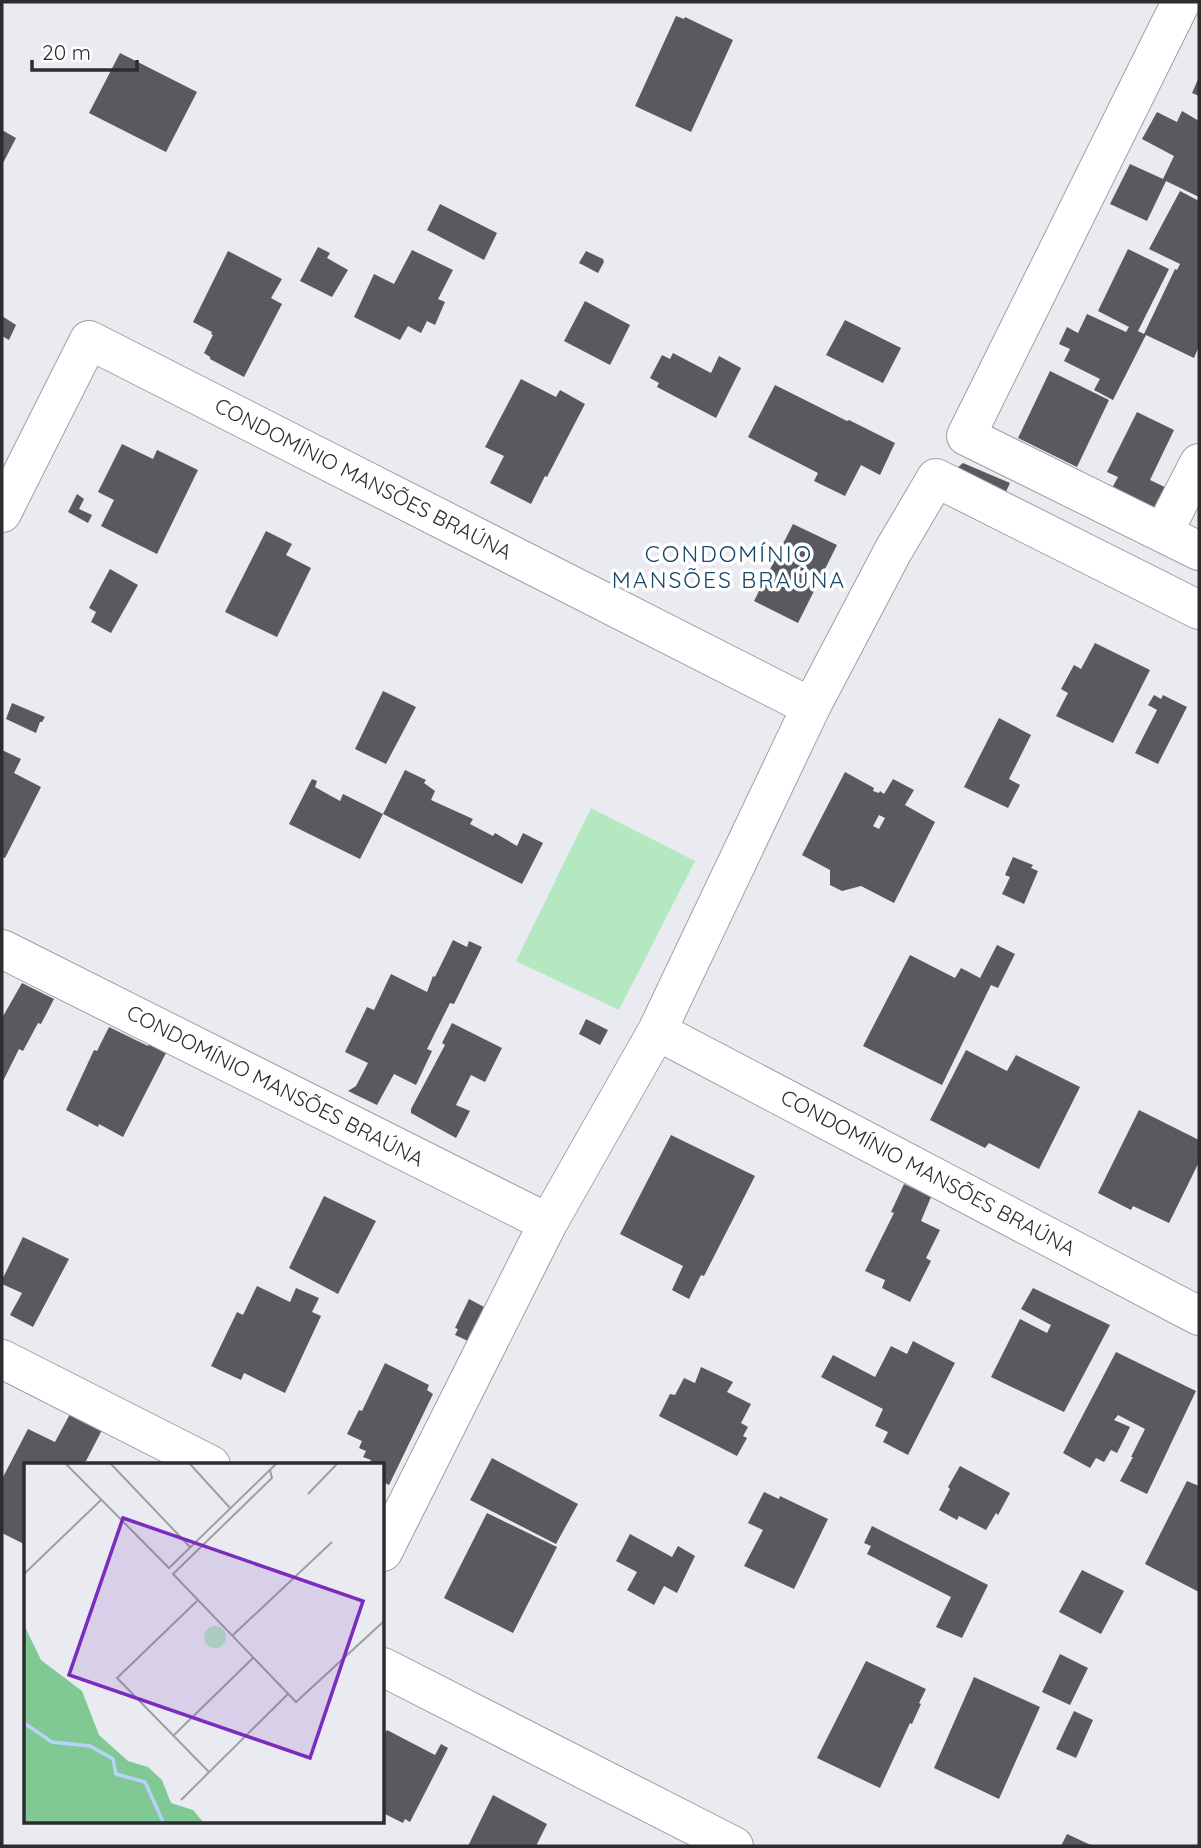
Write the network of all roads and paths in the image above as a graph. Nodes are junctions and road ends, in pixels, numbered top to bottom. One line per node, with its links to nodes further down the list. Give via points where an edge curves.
1 (1181, 2): 4 (street, via 966,436)
2 (1199, 463): 4 (street)
3 (2, 513): 7 (street, CONDOMÍNIO MANSÕES BRAÚNA, via 89,340)
4 (1163, 533): 5 (street)
5 (1199, 551)
6 (1199, 610): 7 (street, via 936,478)
7 (811, 707): 9 (street)
8 (2, 949): 10 (street, CONDOMÍNIO MANSÕES BRAÚNA)
9 (657, 1031): 10 (street); 11 (street, CONDOMÍNIO MANSÕES BRAÚNA)
10 (548, 1223): 14 (street)
11 (1199, 1316)
12 (2, 1359): 13 (street)
13 (207, 1463)
14 (385, 1548)
15 (385, 1669): 16 (street)
16 (734, 1846)

